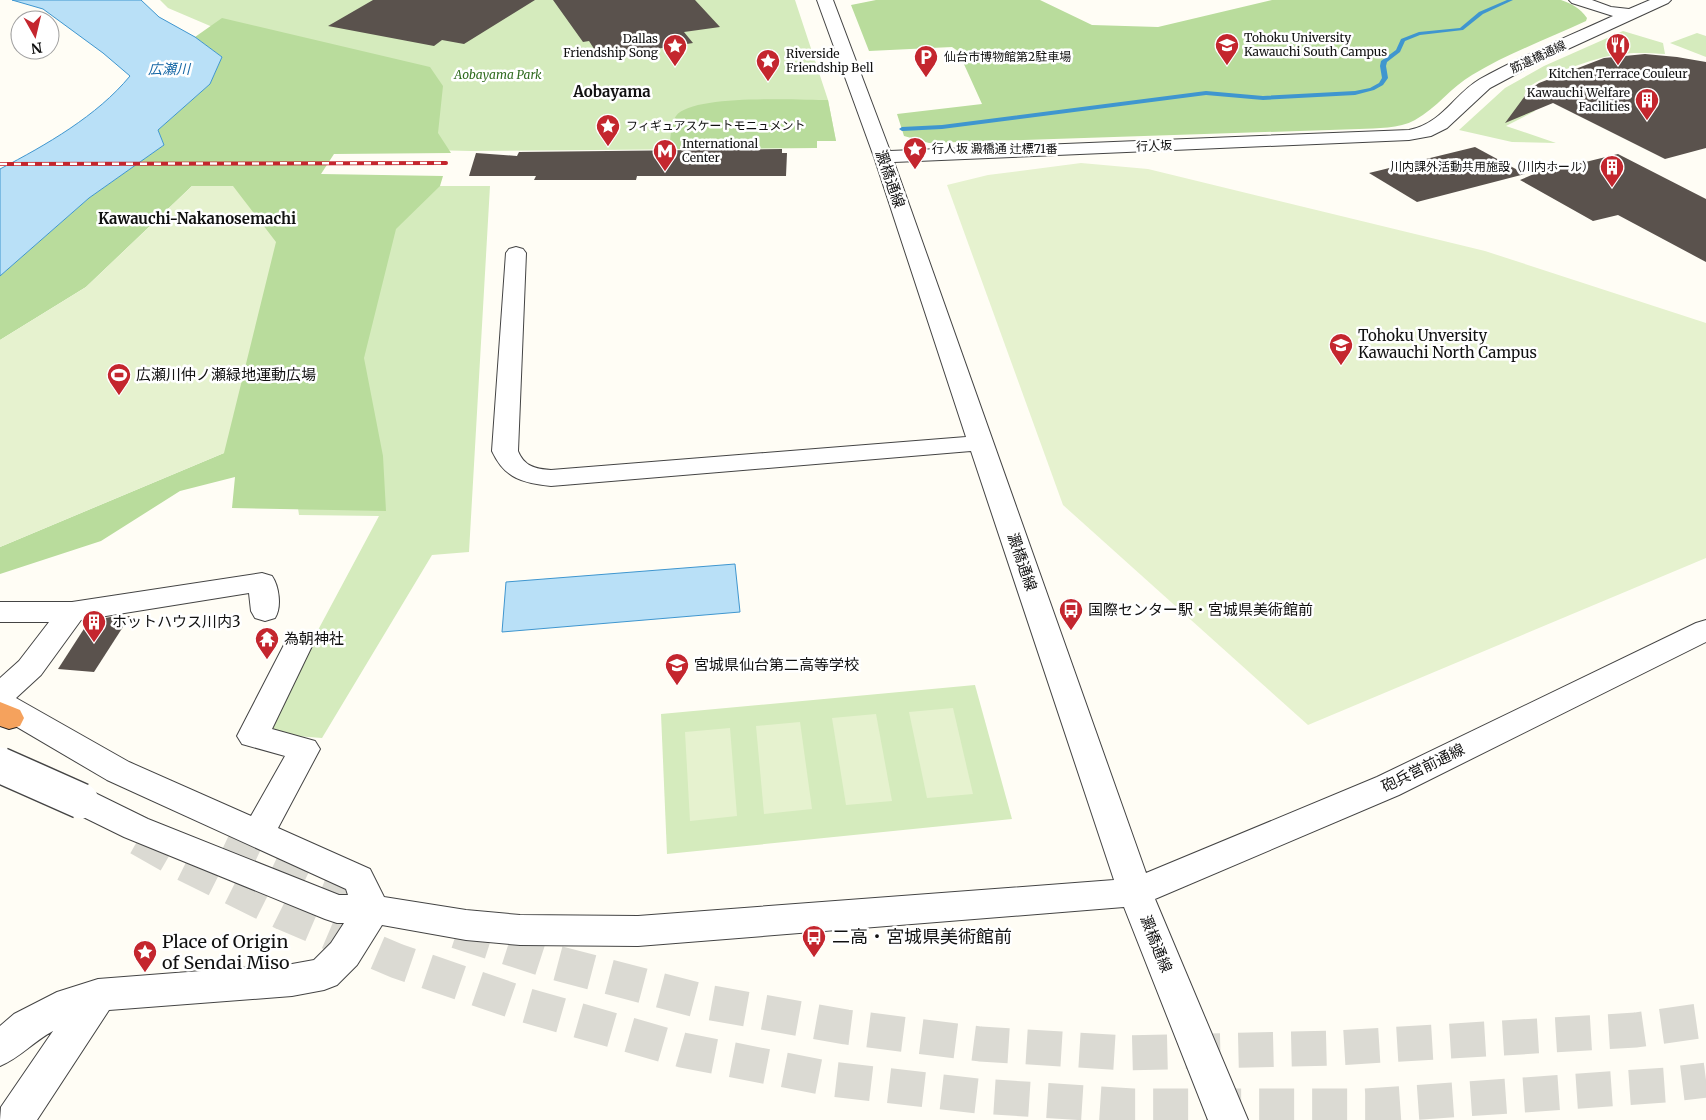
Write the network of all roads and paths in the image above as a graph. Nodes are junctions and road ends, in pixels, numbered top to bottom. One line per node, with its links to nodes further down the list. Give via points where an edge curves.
1 (825, 0): 7 (street, 澱橋通線)
2 (1577, 0): 5 (street, via 1608,11)
3 (1595, 0): 5 (street)
4 (1663, 0): 5 (street, 筋違橋通線)
5 (1630, 14): 6 (street, 筋違橋通線, via 1484,84 1441,124)
6 (1425, 132): 7 (street, 行人坂, via 1384,137)
7 (883, 157): 9 (street, 澱橋通線)
8 (516, 254): 9 (street, via 505,451 509,462 519,471 551,478)
9 (982, 443): 18 (street, 澱橋通線)
10 (265, 610): 12 (street, via 262,582)
11 (0, 612): 12 (street)
12 (72, 612): 15 (street)
13 (1706, 630): 18 (street, 砲兵営前通線, via 1388,786)
14 (296, 646): 17 (street, via 253,736 304,749)
15 (2, 707): 17 (street, via 118,771)
16 (0, 765): 19 (street, 砲兵営前通線, bridge, via 136,828 337,909)
17 (258, 833): 19 (street, via 358,879)
18 (1134, 892): 19 (street, 砲兵営前通線, via 638,931 466,925); 23 (street, 澱橋通線)
19 (373, 908): 20 (street, via 344,954 324,974 292,980)
20 (98, 995): 21 (street, via 70,1003 27,1026); 22 (street)
21 (0, 1049)
22 (15, 1120)
23 (1228, 1120)

